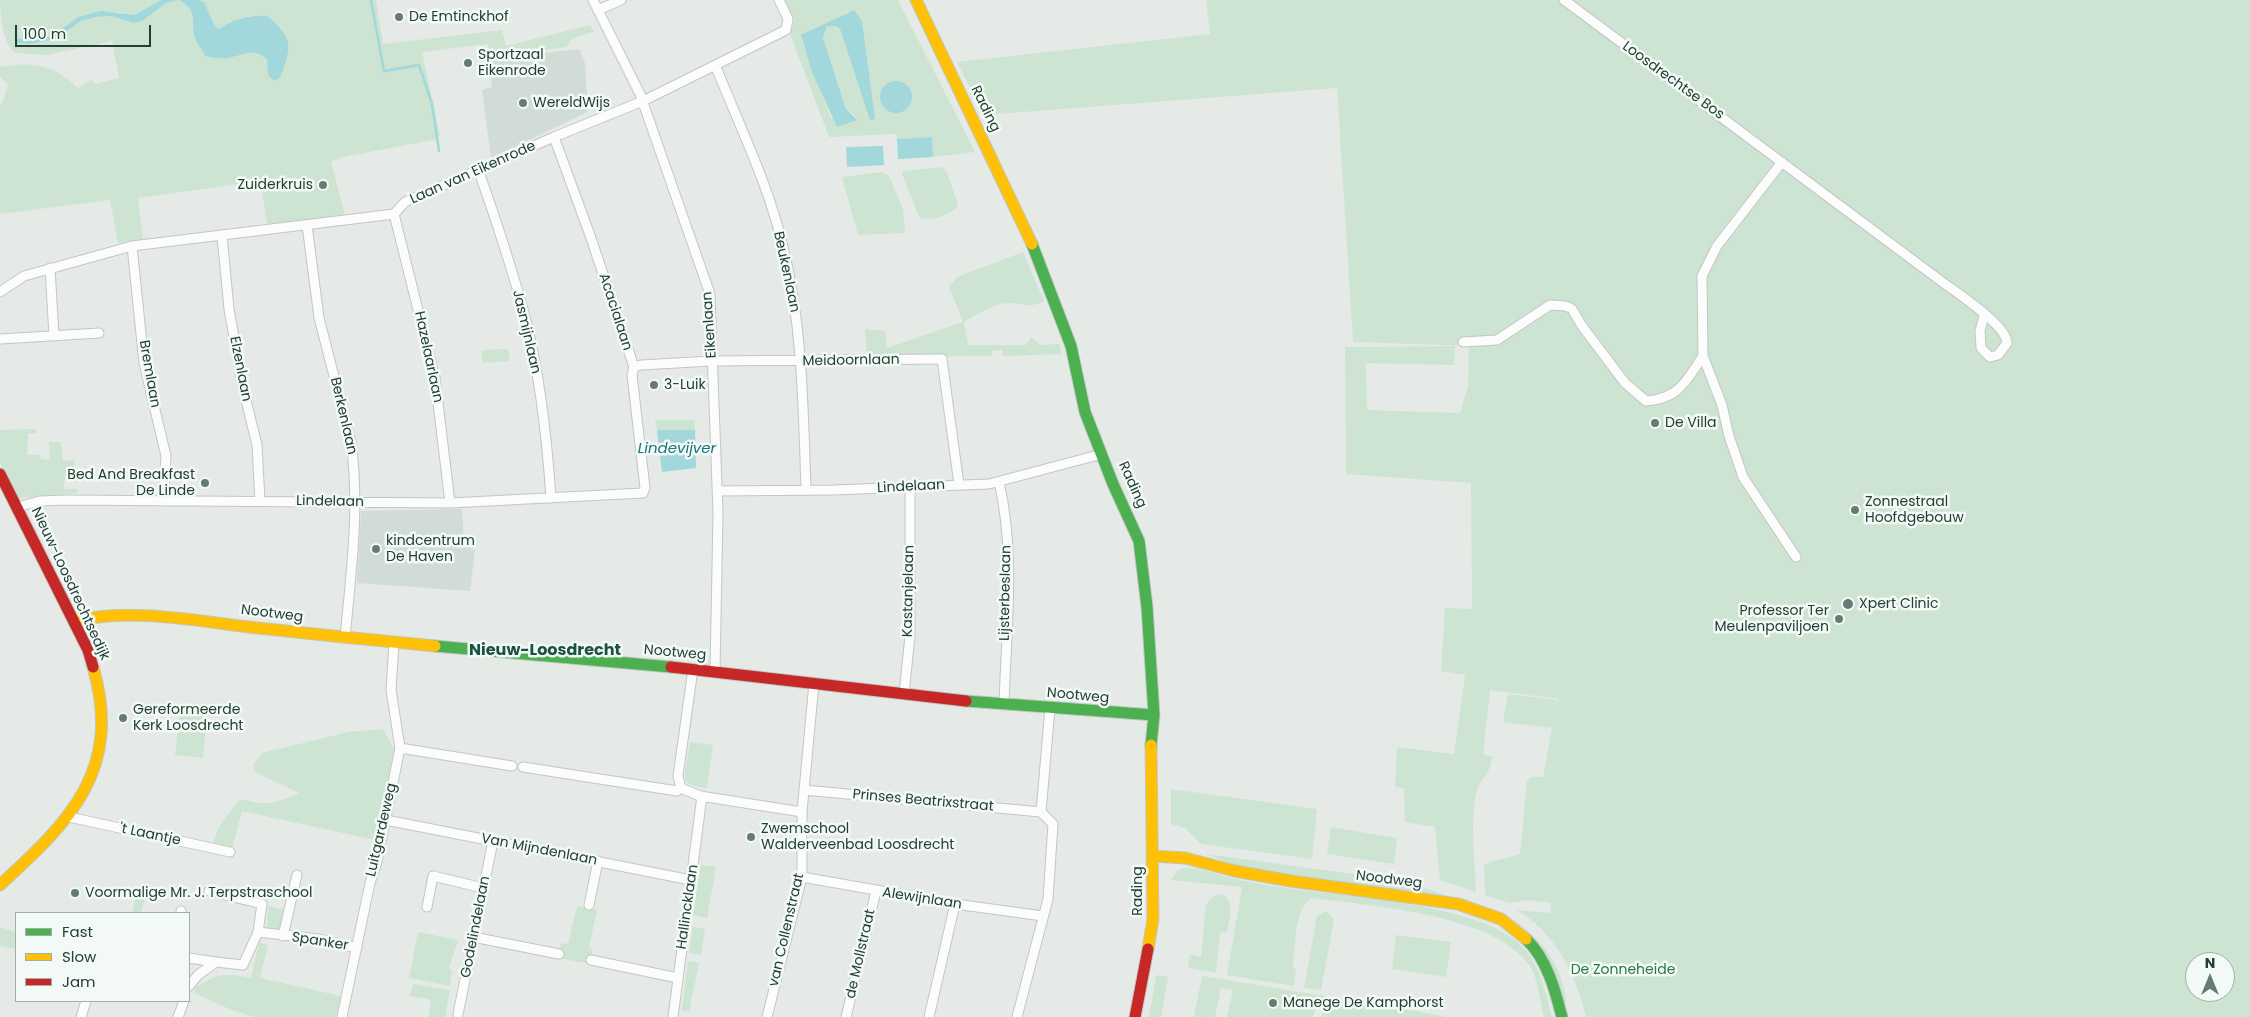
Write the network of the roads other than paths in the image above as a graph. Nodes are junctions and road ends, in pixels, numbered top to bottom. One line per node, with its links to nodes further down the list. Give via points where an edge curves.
1 (593, 0): 6 (street, Eikenlaan)
2 (621, 0): 6 (street)
3 (779, 0): 7 (street, Laan van Eikenrode, via 788,19 786,30)
4 (916, 0): 27 (street, Rading, via 1025,227 1071,346 1085,412)
5 (1564, 0): 10 (street, Loosdrechtse Bos)
6 (598, 10): 8 (street, Eikenlaan)
7 (716, 66): 8 (street, Laan van Eikenrode); 25 (street, Beukenlaan, via 765,189 784,250 794,296)
8 (643, 101): 9 (street, Laan van Eikenrode); 24 (street, Eikenlaan, via 710,294)
9 (554, 137): 11 (street, Laan van Eikenrode); 26 (street, Acacialaan)
10 (1782, 162): 18 (street, Loosdrechtse Bos); 23 (street, via 1717,246 1702,276)
11 (479, 172): 12 (street, Laan van Eikenrode, via 406,202); 35 (street, Jasmijnlaan, via 526,318 538,384)
12 (394, 214): 13 (street, Laan van Eikenrode); 39 (street, Hazelaarlaan, via 435,378)
13 (307, 225): 14 (street, Laan van Eikenrode); 38 (street, Berkenlaan, via 319,318 351,442)
14 (222, 236): 15 (street, Laan van Eikenrode); 37 (street, Elzenlaan, via 242,388 258,445)
15 (132, 246): 16 (street, Laan van Eikenrode); 36 (street, Bremlaan, via 144,363 166,456)
16 (50, 268): 17 (street, Laan van Eikenrode, via 24,276); 20 (street)
17 (0, 292)
18 (1984, 314)
19 (99, 333): 20 (street)
20 (54, 336): 21 (street)
21 (0, 339)
22 (1463, 342): 23 (street, via 1497,340 1550,305 1566,306 1572,309 1626,383 1646,401 1666,397 1681,388)
23 (1703, 356): 41 (street, via 1722,405 1743,477)
24 (712, 361): 25 (street, Meidoornlaan); 26 (street, Meidoornlaan, via 641,364); 33 (street, Eikenlaan)
25 (802, 362): 30 (street, Meidoornlaan, via 942,359); 32 (street, Beukenlaan)
26 (634, 368): 34 (street, Acacialaan)
27 (1102, 454): 29 (street, Lindelaan); 51 (street, Rading, via 1139,541)
28 (0, 474): 40 (street, Nieuw-Loosdrechtsedijk)
29 (1000, 482): 30 (street, Lindelaan); 49 (street, Lijsterbeslaan, via 1008,561)
30 (959, 485): 31 (street, Lindelaan)
31 (910, 488): 32 (street, Lindelaan); 48 (street, Kastanjelaan, via 910,636)
32 (806, 489): 33 (street, Lindelaan)
33 (717, 491): 46 (street, Eikenlaan)
34 (643, 493): 35 (street, Lindelaan)
35 (551, 498): 39 (street, Lindelaan)
36 (163, 501): 37 (street, Lindelaan); 40 (street, Lindelaan, via 40,501)
37 (260, 501): 38 (street, Lindelaan)
38 (355, 503): 39 (street, Lindelaan); 43 (street, Berkenlaan)
39 (450, 503)
40 (17, 507): 42 (street, Nieuw-Loosdrechtsedijk)
41 (1796, 557)
42 (74, 621): 43 (street, Nootweg, via 118,615 159,616); 60 (street, Nieuw-Loosdrechtsedijk, via 96,674 102,725 92,774)
43 (345, 638): 44 (street, Nootweg)
44 (394, 642): 45 (street, Nootweg); 52 (street, Luitgardeweg, via 391,690)
45 (693, 669): 46 (street, Nootweg); 55 (street, via 678,776)
46 (715, 671): 47 (street, Nootweg)
47 (814, 683): 48 (street, Nootweg); 56 (street, van Collenstraat)
48 (904, 694): 49 (street, Nootweg)
49 (1004, 705): 50 (street, Nootweg)
50 (1050, 708): 51 (street, Nootweg); 59 (street)
51 (1154, 715): 64 (street, Rading, via 1151,748)
52 (400, 748): 53 (street); 61 (street, Luitgardeweg)
53 (512, 766)
54 (523, 767): 55 (street, via 677,791)
55 (681, 788): 57 (street)
56 (804, 790): 58 (street, van Collenstraat); 59 (street, Prinses Beatrixstraat)
57 (702, 796): 58 (street); 68 (street, Hallincklaan)
58 (802, 812): 67 (street, van Collenstraat)
59 (1041, 812): 76 (street, via 1053,824 1048,899)
60 (69, 817): 63 (street, 't Laantje); 69 (street, Nieuw-Loosdrechtsedijk)
61 (386, 820): 62 (street, Van Mijndenlaan); 80 (street, Luitgardeweg)
62 (492, 841): 65 (street, Van Mijndenlaan); 70 (street, Godelindelaan)
63 (230, 852)
64 (1152, 856): 98 (street, Rading, via 1153,919); 99 (street, Noodweg, via 1185,858 1291,882 1482,910 1526,936 1546,965)
65 (598, 861): 68 (street, Van Mijndenlaan); 74 (street)
66 (298, 875): 78 (street, Spanker)
67 (802, 877): 72 (street, Alewijnlaan); 94 (street, van Collenstraat)
68 (691, 880): 85 (street, Hallincklaan)
69 (0, 885)
70 (483, 888): 75 (street, via 433,876); 79 (street, Godelindelaan)
71 (209, 891): 77 (street, via 262,904)
72 (876, 891): 73 (street, Alewijnlaan); 95 (street, de Mollstraat)
73 (955, 904): 76 (street, Alewijnlaan); 96 (street)
74 (589, 905)
75 (427, 907)
76 (1043, 916): 97 (street)
77 (258, 932): 78 (street, Spanker); 84 (street, via 244,965)
78 (283, 936): 80 (street, Spanker, via 319,939)
79 (473, 937): 81 (street); 89 (street, Godelindelaan)
80 (356, 948): 92 (street, Luitgardeweg)
81 (559, 954)
82 (190, 958): 84 (street)
83 (591, 960): 85 (street)
84 (216, 962): 86 (street)
85 (678, 978): 93 (street, Hallincklaan)
86 (190, 985)
87 (86, 1002): 90 (street)
88 (184, 1002): 91 (street)
89 (458, 1014)
90 (81, 1017)
91 (178, 1017)
92 (342, 1017)
93 (673, 1017)
94 (767, 1017)
95 (846, 1017)
96 (929, 1017)
97 (1017, 1017)
98 (1135, 1017)
99 (1562, 1017)

